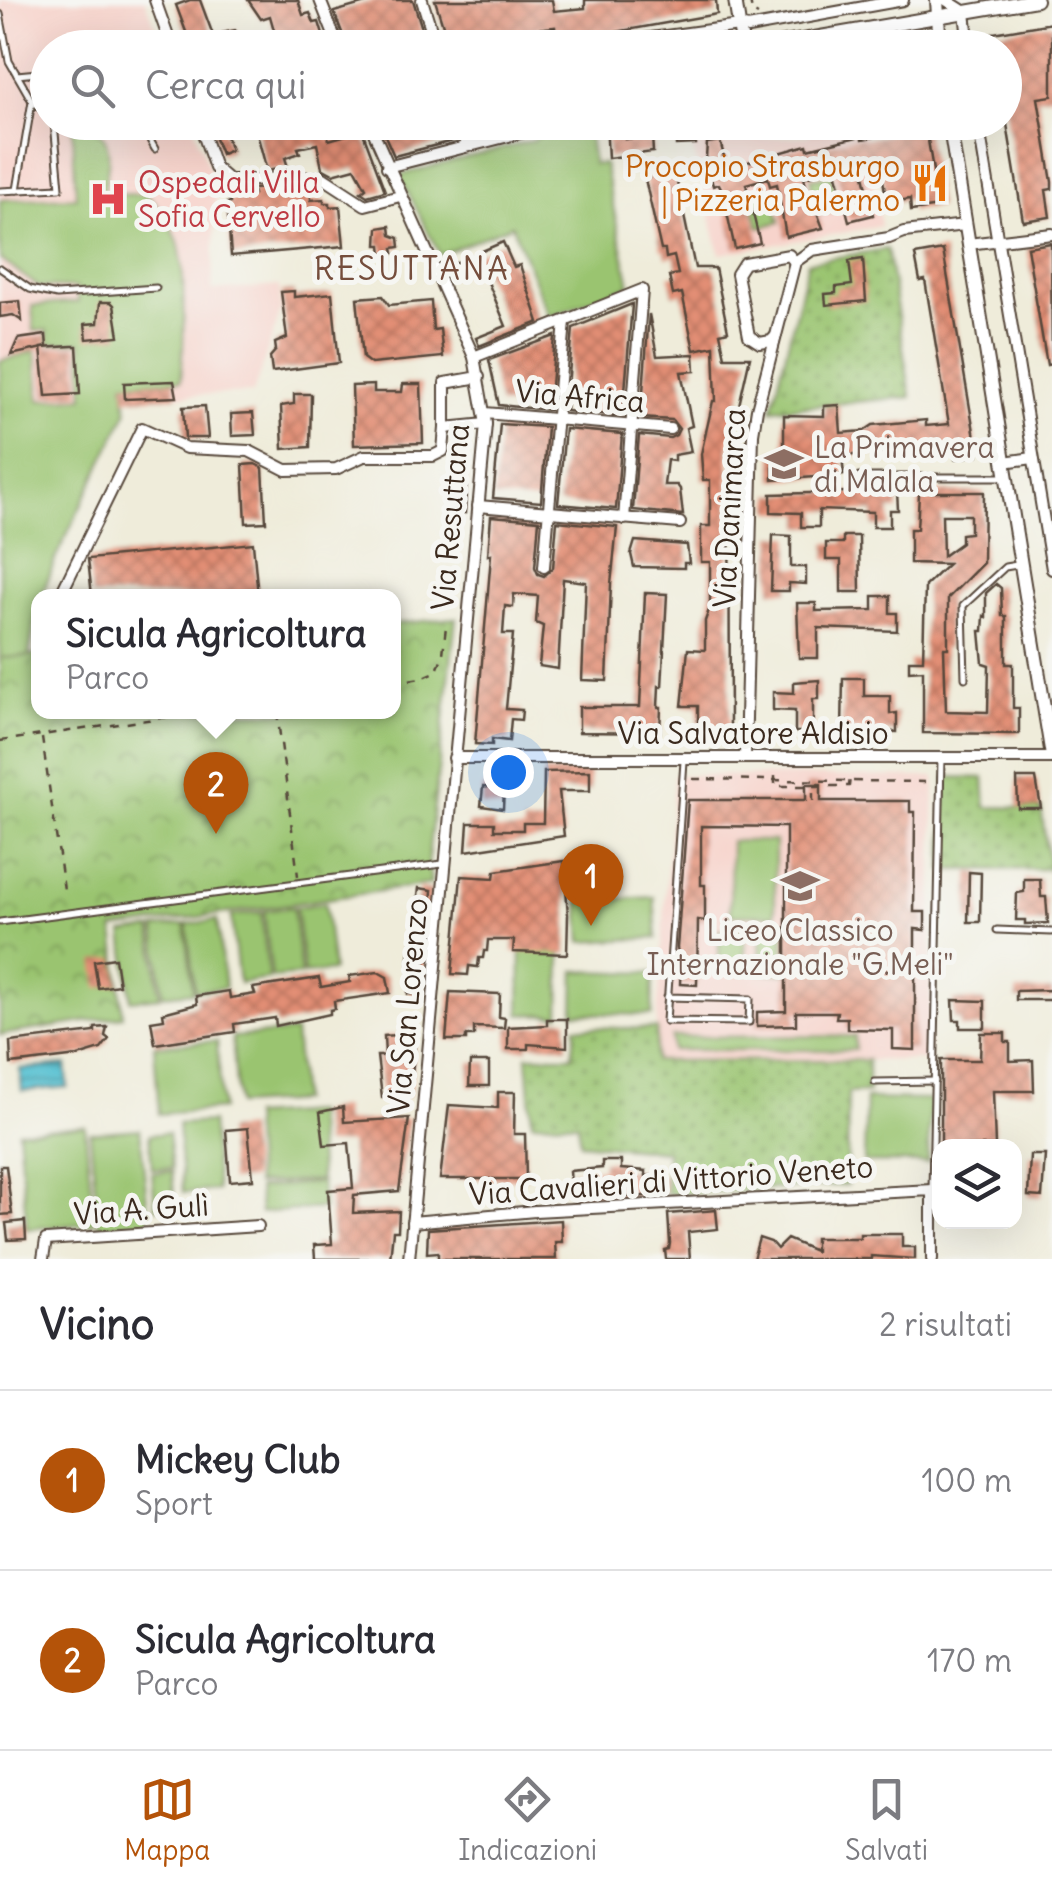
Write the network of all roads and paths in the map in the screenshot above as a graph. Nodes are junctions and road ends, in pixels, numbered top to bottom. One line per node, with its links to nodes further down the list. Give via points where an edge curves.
1 (155, 0): 15 (street)
2 (422, 0): 17 (street)
3 (736, 0): 14 (street)
4 (750, 0): 11 (path)
5 (903, 0): 14 (street)
6 (937, 0): 12 (street)
7 (946, 0): 10 (street)
8 (1036, 0): 10 (street)
9 (323, 1): 16 (street)
10 (965, 12): 12 (street); 22 (street)
11 (759, 14)
12 (938, 16): 20 (street); 21 (street)
13 (0, 18): 24 (lane)
14 (739, 26): 18 (street); 19 (street)
15 (166, 30)
16 (333, 30)
17 (431, 30)
18 (710, 30)
19 (740, 30)
20 (858, 30)
21 (939, 30)
22 (967, 30)
23 (30, 74): 24 (lane)
24 (17, 75): 25 (lane)
25 (30, 98)
26 (30, 113): 38 (lane)
27 (56, 140): 38 (lane, via 60,188)
28 (150, 140): 36 (lane)
29 (206, 140): 40 (street, via 216,168 230,181 317,176 365,205)
30 (376, 140): 37 (street, Via Resuttana)
31 (465, 140): 35 (street)
32 (488, 140): 35 (street)
33 (953, 140): 41 (street)
34 (981, 140): 43 (street)
35 (467, 145): 37 (street)
36 (155, 149)
37 (386, 167): 40 (street, Via Resuttana)
38 (17, 190): 39 (lane)
39 (0, 192)
40 (400, 196): 50 (street, Via Resuttana)
41 (965, 225): 44 (street); 45 (street, via 812,250)
42 (1052, 234): 43 (street)
43 (997, 240): 44 (street); 57 (street)
44 (968, 244): 58 (street)
45 (795, 262): 49 (street, Via Danimarca); 49 (street, via 790,255 752,261 737,274 749,336 760,343)
46 (0, 268): 47 (lane, via 46,294)
47 (156, 288)
48 (565, 320): 50 (street); 53 (street); 54 (street, via 642,290)
49 (776, 336): 79 (street, Via Danimarca, via 753,434)
50 (474, 358): 51 (street, Via Resuttana)
51 (479, 377): 52 (street, Via Resuttana); 55 (street, via 446,383)
52 (485, 418): 53 (street, Via Africa); 55 (street, Via Africa); 61 (street, Via Resuttana)
53 (557, 420): 54 (street, Via Africa); 62 (street)
54 (631, 426): 56 (street, Via Africa); 63 (street)
55 (445, 428): 68 (street, via 442,451 433,456 364,456 336,468 286,470 250,451 186,448 142,428)
56 (670, 429)
57 (1033, 458): 58 (street); 67 (street)
58 (1004, 462): 60 (street)
59 (859, 477): 60 (lane)
60 (1006, 477): 65 (street)
61 (478, 506): 62 (street); 77 (street, Via Resuttana)
62 (548, 512): 63 (street); 66 (street)
63 (624, 519): 64 (street)
64 (680, 524)
65 (1021, 564): 70 (lane, via 1005,567 963,606); 76 (street)
66 (544, 568)
67 (1052, 569)
68 (63, 589)
69 (446, 626): 71 (path, via 437,672)
70 (965, 678)
71 (401, 681)
72 (158, 719): 74 (path)
73 (277, 719): 88 (path)
74 (41, 737): 75 (path); 89 (path)
75 (0, 740)
76 (1052, 757): 80 (street, Via Salvatore Aldisio)
77 (454, 758): 78 (street, Via Salvatore Aldisio); 87 (street, Via San Lorenzo)
78 (684, 758): 79 (street, Via Salvatore Aldisio); 83 (lane)
79 (745, 758): 80 (street, Via Salvatore Aldisio)
80 (941, 758): 95 (lane)
81 (927, 777): 84 (path)
82 (775, 778): 83 (path); 84 (path); 85 (path, via 775,786)
83 (682, 779): 93 (lane)
84 (850, 779): 85 (path, via 850,786)
85 (813, 786): 86 (path)
86 (813, 801)
87 (446, 864): 88 (lane); 98 (street, Via San Lorenzo)
88 (299, 883): 90 (lane)
89 (64, 890)
90 (0, 922)
91 (997, 930): 92 (lane)
92 (1052, 932)
93 (667, 997): 93 (lane, via 666,1020 749,1022 750,1000)
94 (875, 1082): 95 (lane)
95 (934, 1082): 96 (lane)
96 (933, 1139)
97 (932, 1190): 98 (street, Via Cavalieri di Vittorio Veneto)
98 (412, 1222): 102 (street, Via San Lorenzo)
99 (258, 1226): 101 (street, Via A. Gulì, via 46,1240)
100 (932, 1229): 103 (street)
101 (43, 1259)
102 (409, 1259)
103 (932, 1259)

